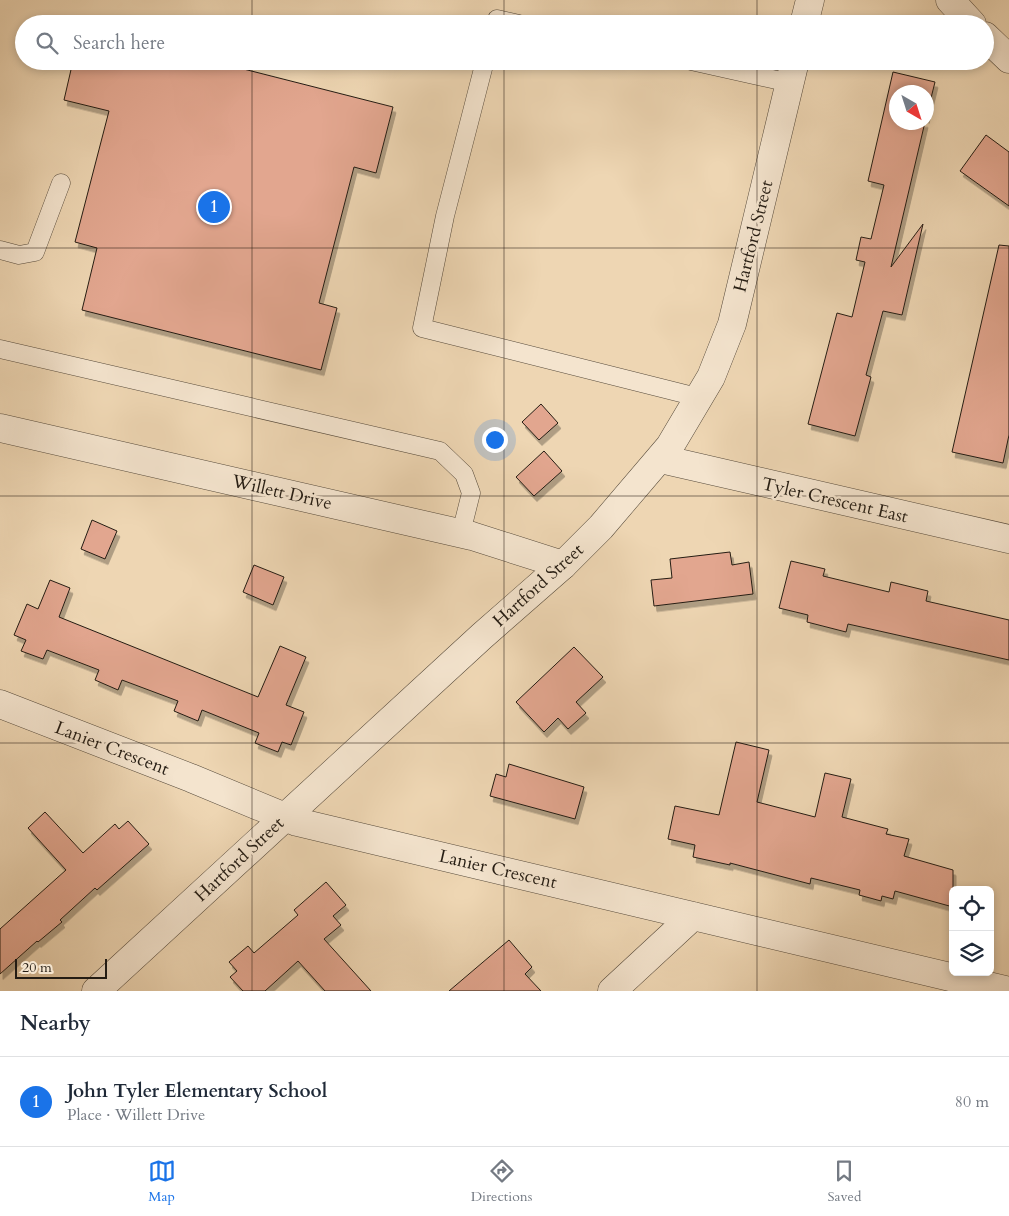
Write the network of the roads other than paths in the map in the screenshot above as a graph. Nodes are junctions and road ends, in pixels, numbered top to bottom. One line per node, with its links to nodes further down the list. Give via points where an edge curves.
1 (810, 0): 3 (street)
2 (950, 0): 4 (street)
3 (806, 15)
4 (964, 15)
5 (994, 45): 6 (street)
6 (1009, 59)
7 (484, 70): 13 (lane, via 445,216 422,328)
8 (774, 70): 9 (lane)
9 (793, 72): 13 (street, Hartford Street, via 732,324)
10 (61, 183): 11 (lane, via 35,252 19,255)
11 (0, 250)
12 (0, 349): 16 (lane, via 440,451 464,474 471,493)
13 (700, 398): 15 (street, Hartford Street)
14 (0, 428): 16 (street, Willett Drive)
15 (661, 459): 17 (street, Tyler Crescent East); 18 (street, Hartford Street)
16 (461, 533): 18 (street, Willett Drive)
17 (1009, 539)
18 (563, 565): 20 (street, Hartford Street)
19 (0, 704): 20 (street, Lanier Crescent)
20 (285, 817): 21 (street, Lanier Crescent); 22 (street, Hartford Street)
21 (693, 916): 23 (street); 24 (street, Lanier Crescent)
22 (96, 991)
23 (612, 991)
24 (1009, 991)

